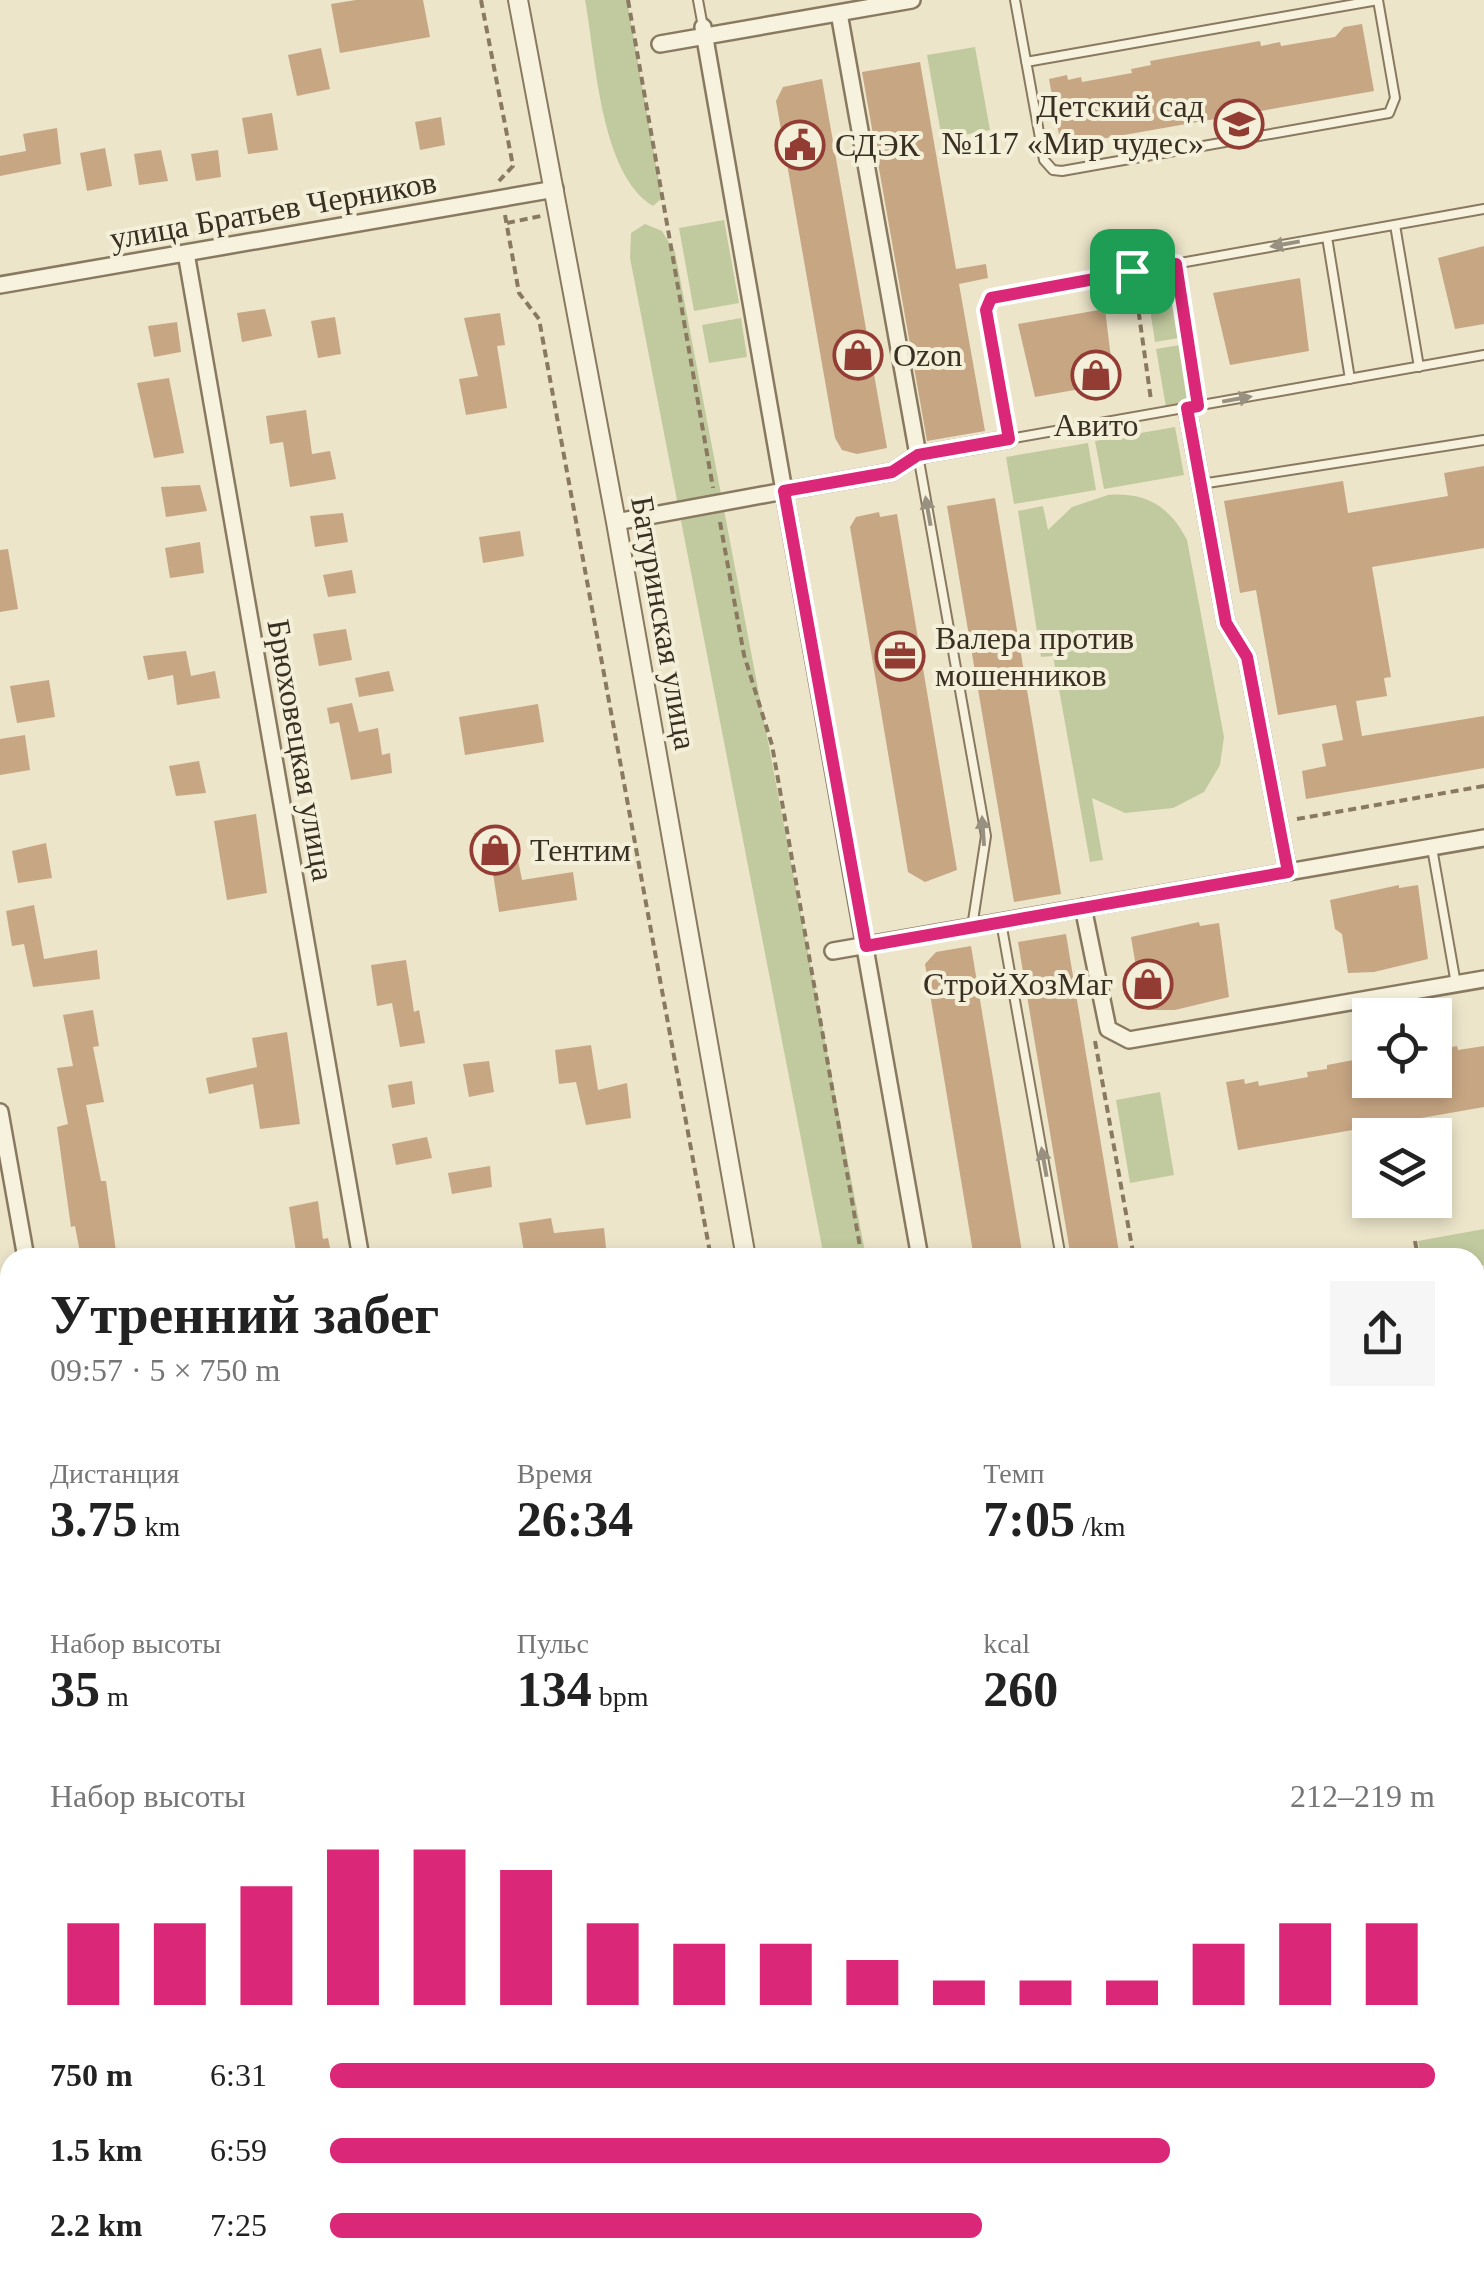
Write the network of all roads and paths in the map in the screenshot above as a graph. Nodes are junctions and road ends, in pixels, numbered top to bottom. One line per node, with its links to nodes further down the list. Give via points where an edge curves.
1 (481, 0): 13 (path, via 513,166 498,180)
2 (518, 0): 12 (street, Батуринская улица)
3 (628, 0): 33 (path)
4 (698, 0): 9 (lane)
5 (912, 0): 8 (street)
6 (1016, 0): 11 (lane)
7 (1378, 0): 11 (lane); 11 (lane, via 1396,98 1389,113 1363,118 1053,170 1044,160)
8 (838, 13): 9 (street); 30 (street)
9 (703, 32): 10 (street); 32 (street)
10 (660, 44)
11 (1026, 62)
12 (555, 189): 13 (street, улица Братьев Черников); 34 (street, Батуринская улица)
13 (502, 199): 16 (path); 19 (street, улица Братьев Черников)
14 (1484, 209): 17 (lane)
15 (541, 216): 16 (path)
16 (507, 222): 53 (path, via 519,293 539,320)
17 (1395, 225): 18 (lane); 24 (lane)
18 (1327, 237): 20 (lane, one-way to 20); 25 (lane)
19 (186, 253): 22 (street, улица Братьев Черников); 52 (street, Брюховецкая улица)
20 (1176, 264): 21 (lane); 26 (path)
21 (1132, 271): 27 (path); 28 (lane, via 1000,295 987,304)
22 (0, 285)
23 (1484, 356): 24 (lane)
24 (1420, 367): 25 (lane)
25 (1350, 379): 26 (lane, one-way to 25)
26 (1193, 407): 27 (lane); 31 (street)
27 (1153, 414): 28 (lane)
28 (1009, 439): 30 (street)
29 (1484, 440): 31 (lane)
30 (918, 455): 32 (street, via 892,472); 42 (lane, one-way to 30, via 986,836)
31 (1201, 484): 36 (street, via 1226,623 1247,657)
32 (784, 491): 33 (street); 43 (street)
33 (716, 504): 34 (street); 55 (path, via 744,655 772,745)
34 (616, 522): 54 (street, Батуринская улица)
35 (1484, 786): 36 (path)
36 (1278, 822): 39 (street)
37 (1484, 838): 38 (street)
38 (1432, 848): 39 (street); 46 (lane)
39 (1288, 872): 40 (street)
40 (1083, 907): 41 (street); 46 (street, via 1101,1010 1108,1029 1129,1040)
41 (1001, 922): 42 (street); 57 (lane, one-way to 41)
42 (972, 927): 43 (street)
43 (866, 946): 44 (street); 56 (street)
44 (833, 951)
45 (1484, 979): 46 (street)
46 (1456, 984)
47 (1093, 1025): 58 (path)
48 (0, 1112): 49 (street)
49 (2, 1136): 51 (street)
50 (1414, 1241): 59 (path)
51 (24, 1248)
52 (360, 1248)
53 (709, 1248)
54 (744, 1248)
55 (860, 1248)
56 (918, 1248)
57 (1059, 1248)
58 (1132, 1248)
59 (1416, 1248)

